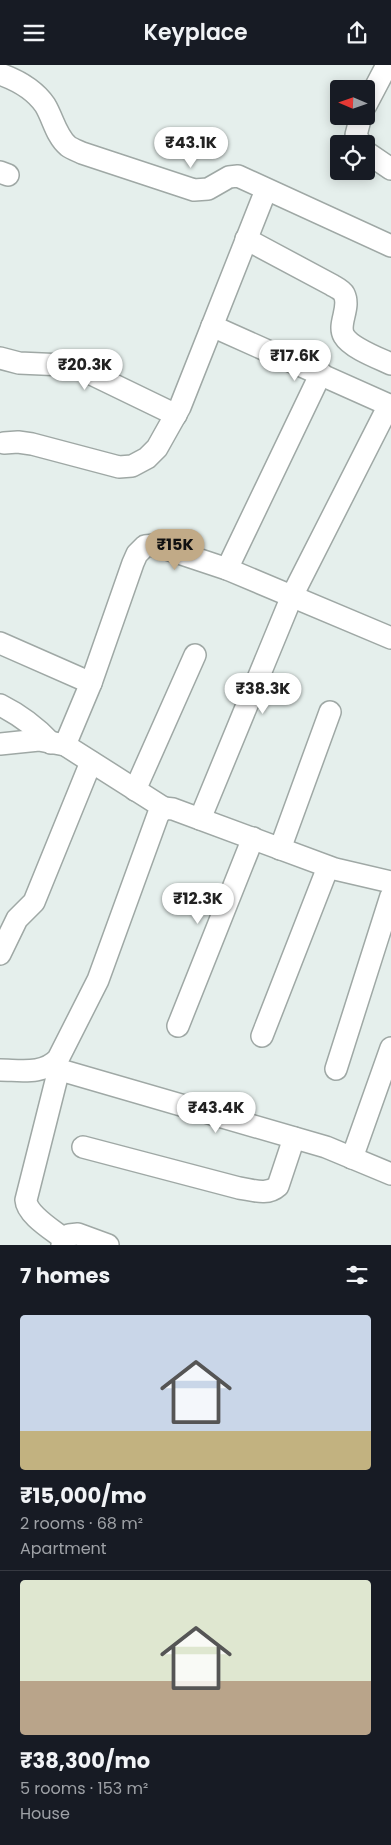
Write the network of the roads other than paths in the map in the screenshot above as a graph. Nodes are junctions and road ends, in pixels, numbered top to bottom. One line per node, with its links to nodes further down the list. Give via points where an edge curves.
1 (387, 65): 3 (street)
2 (0, 74): 6 (street, via 31,90 44,105 59,135 82,153 194,190 208,189 229,177 238,176)
3 (375, 88)
4 (375, 158): 5 (street)
5 (391, 169)
6 (266, 190): 7 (street); 8 (street)
7 (246, 239): 9 (street); 11 (street, via 343,293 346,303 342,331 345,338)
8 (391, 246)
9 (212, 325): 12 (street); 14 (street)
10 (0, 358): 14 (street, via 81,369)
11 (391, 364)
12 (321, 373): 13 (street); 16 (street)
13 (390, 406): 17 (street)
14 (176, 415): 15 (street, via 157,448 132,466 100,463 32,444)
15 (4, 443)
16 (227, 569): 17 (street); 21 (street, via 156,545 145,546 133,563)
17 (292, 596): 18 (street); 29 (street)
18 (391, 638)
19 (0, 643): 21 (street)
20 (195, 655): 27 (street)
21 (91, 683): 25 (street)
22 (0, 705): 25 (street)
23 (330, 712): 31 (street)
24 (0, 744): 25 (street, via 39,740)
25 (58, 744): 26 (street)
26 (91, 762): 27 (street); 35 (street, via 34,901 17,919)
27 (135, 790): 28 (street)
28 (164, 808): 29 (street); 39 (street, via 158,815 98,980)
29 (200, 819): 30 (street)
30 (253, 839): 31 (street); 36 (street)
31 (280, 849): 32 (street)
32 (328, 867): 33 (street); 37 (street)
33 (391, 882)
34 (391, 897): 40 (street)
35 (0, 954)
36 (178, 1026)
37 (262, 1035)
38 (391, 1047): 44 (street)
39 (55, 1068): 41 (street); 42 (street); 46 (street, via 26,1200 32,1213)
40 (336, 1069)
41 (0, 1070)
42 (294, 1138): 43 (street, via 278,1186 263,1192); 44 (street)
43 (83, 1147)
44 (352, 1158): 45 (street)
45 (391, 1174)
46 (63, 1242): 47 (street, via 69,1235 78,1234)
47 (108, 1245)

